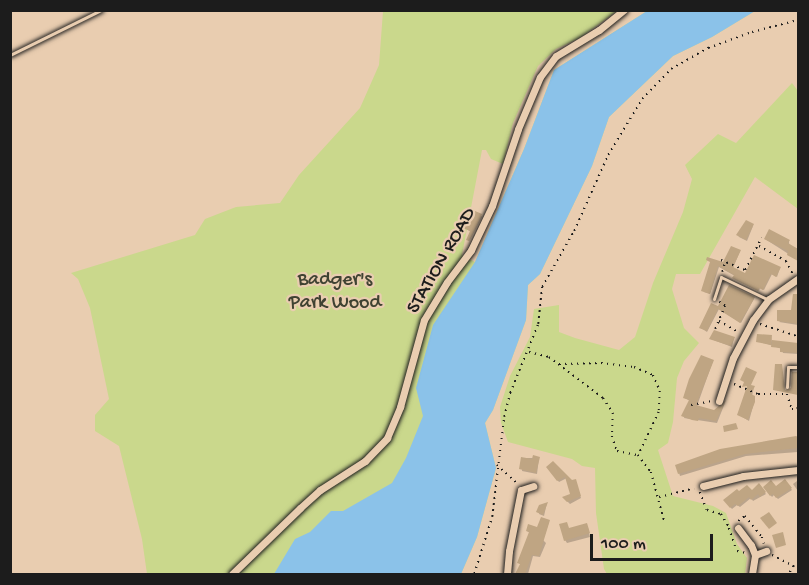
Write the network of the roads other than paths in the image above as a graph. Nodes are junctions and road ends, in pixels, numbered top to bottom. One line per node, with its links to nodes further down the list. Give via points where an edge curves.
1 (101, 10): 3 (lane)
2 (624, 10): 16 (street, STATION ROAD, via 556,56 540,77 492,206 471,250 424,320 400,407 387,438 365,461 320,490)
3 (10, 55)
4 (797, 279): 6 (street)
5 (714, 299): 6 (lane, via 721,277)
6 (769, 299): 9 (street, via 744,335)
7 (798, 367): 8 (lane, via 788,367)
8 (787, 387)
9 (719, 401)
10 (798, 470): 12 (street, via 743,476)
11 (533, 486): 17 (street, via 521,490)
12 (703, 486)
13 (735, 527): 15 (street)
14 (766, 550): 15 (street)
15 (755, 555): 18 (street)
16 (232, 574)
17 (507, 574)
18 (752, 574)

